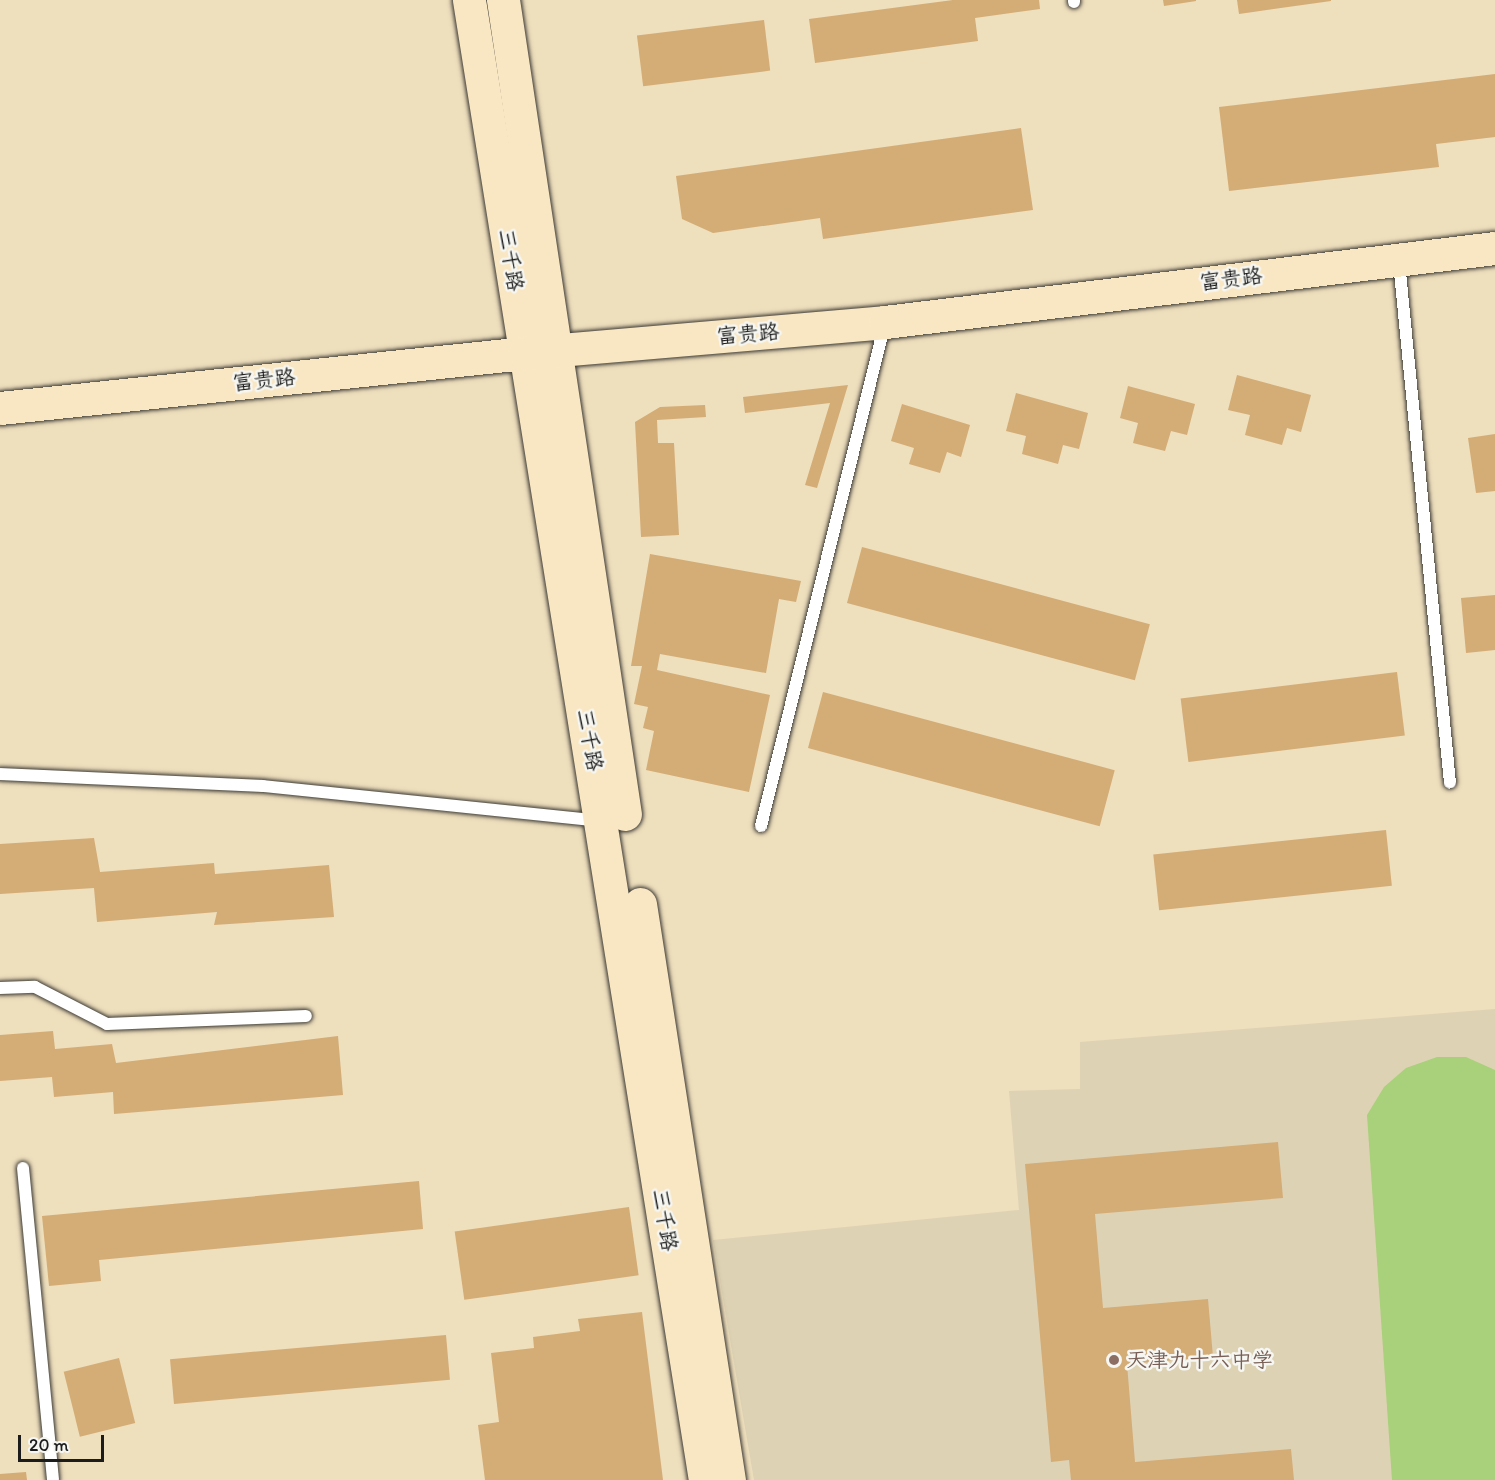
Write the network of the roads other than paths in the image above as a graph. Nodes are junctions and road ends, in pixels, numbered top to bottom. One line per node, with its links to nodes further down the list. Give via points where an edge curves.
1 (469, 0): 6 (street, 三千路)
2 (503, 0): 6 (street, 三千路)
3 (1495, 248): 4 (street, 富贵路)
4 (1399, 258): 5 (street, 富贵路); 9 (lane)
5 (885, 322): 6 (street, 富贵路); 11 (lane)
6 (539, 352): 7 (street, 富贵路); 10 (street, 三千路); 17 (street, 三千路)
7 (0, 408)
8 (0, 774): 10 (lane, via 263,786)
9 (1449, 783)
10 (604, 822): 16 (street, 三千路)
11 (761, 826)
12 (0, 988): 13 (lane, via 35,987 108,1024)
13 (306, 1016)
14 (23, 1168): 15 (lane)
15 (53, 1480)
16 (705, 1480)
17 (729, 1480)

